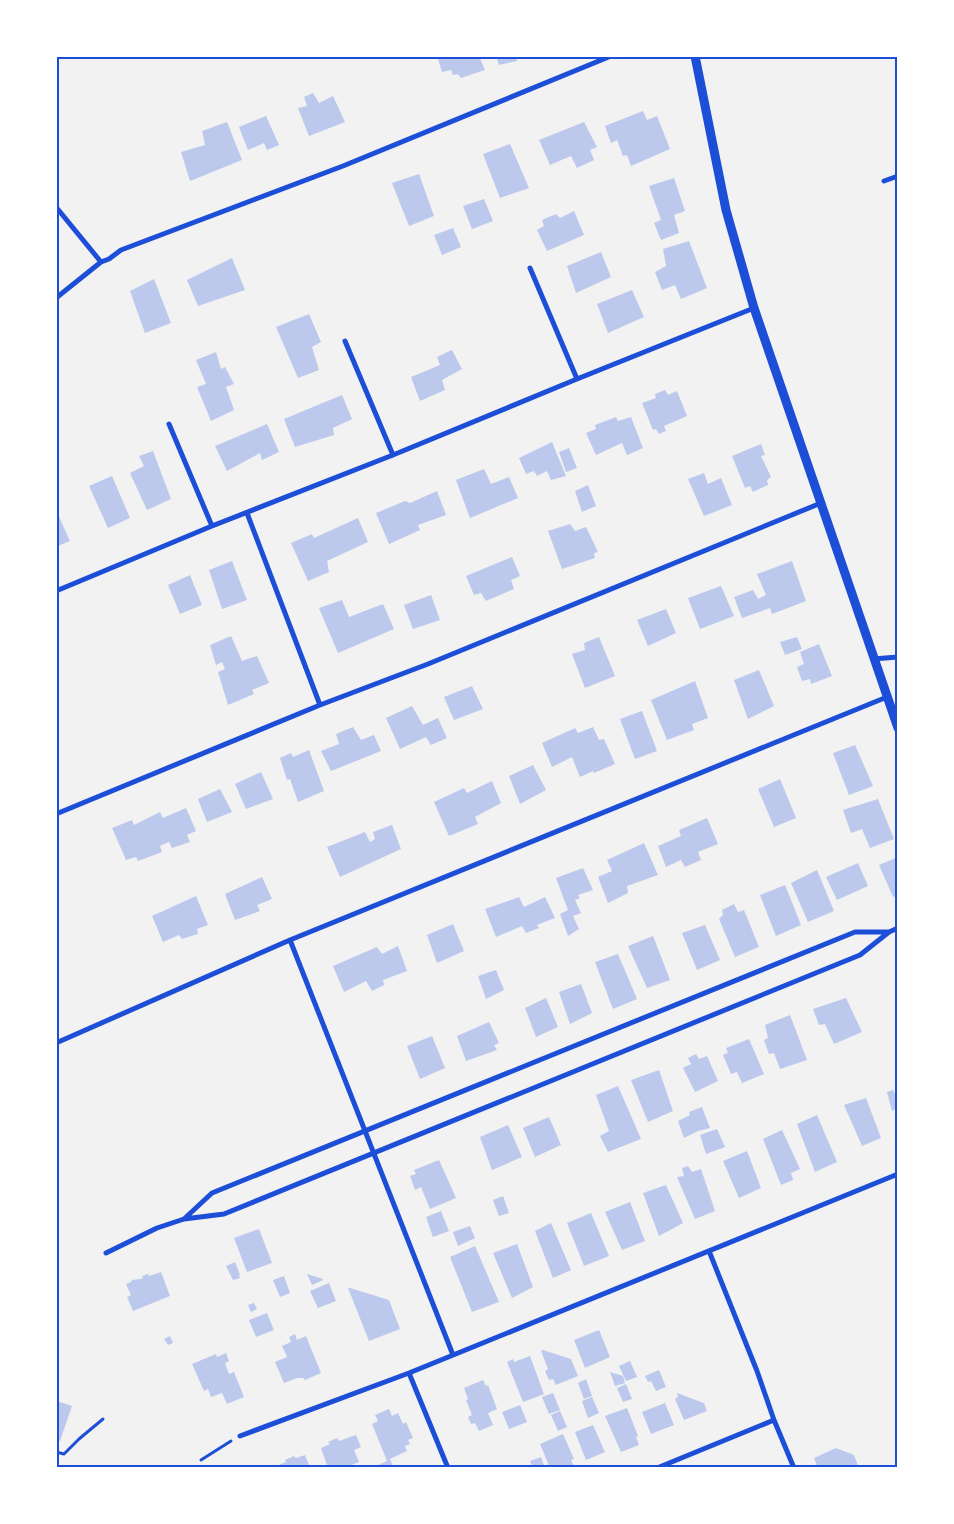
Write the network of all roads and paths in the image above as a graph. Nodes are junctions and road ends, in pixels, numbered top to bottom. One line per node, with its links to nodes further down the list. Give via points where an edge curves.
1 (611, 56): 6 (street, via 343,166 122,250)
2 (695, 56): 9 (street, via 726,210)
3 (898, 176): 4 (street)
4 (884, 181)
5 (56, 208): 6 (street)
6 (101, 262): 8 (street)
7 (530, 268): 11 (street)
8 (56, 298)
9 (754, 308): 11 (street); 14 (street)
10 (345, 341): 13 (street)
11 (577, 379): 13 (street)
12 (169, 424): 16 (street)
13 (393, 455): 15 (street)
14 (821, 503): 19 (street); 21 (street)
15 (247, 513): 16 (street); 21 (street)
16 (212, 526): 17 (street)
17 (56, 591)
18 (898, 657): 19 (street)
19 (873, 659): 20 (street)
20 (887, 696): 22 (street); 26 (street)
21 (320, 705): 23 (street)
22 (898, 728)
23 (56, 814)
24 (898, 928): 25 (street)
25 (890, 932): 28 (street, via 855,932); 29 (street, via 860,955)
26 (290, 940): 27 (street); 28 (street)
27 (56, 1043)
28 (365, 1131): 29 (street); 31 (street, via 212,1193)
29 (374, 1153): 31 (street, via 224,1214); 34 (street)
30 (898, 1174): 32 (street)
31 (184, 1219): 33 (street, via 157,1228)
32 (709, 1251): 34 (street); 37 (street)
33 (106, 1253)
34 (453, 1355): 35 (street)
35 (409, 1373): 38 (street); 41 (street)
36 (103, 1419): 39 (path, via 64,1454)
37 (774, 1420): 42 (street); 43 (street)
38 (240, 1436): 40 (path)
39 (56, 1452)
40 (201, 1460)
41 (448, 1468)
42 (658, 1468)
43 (794, 1468)

